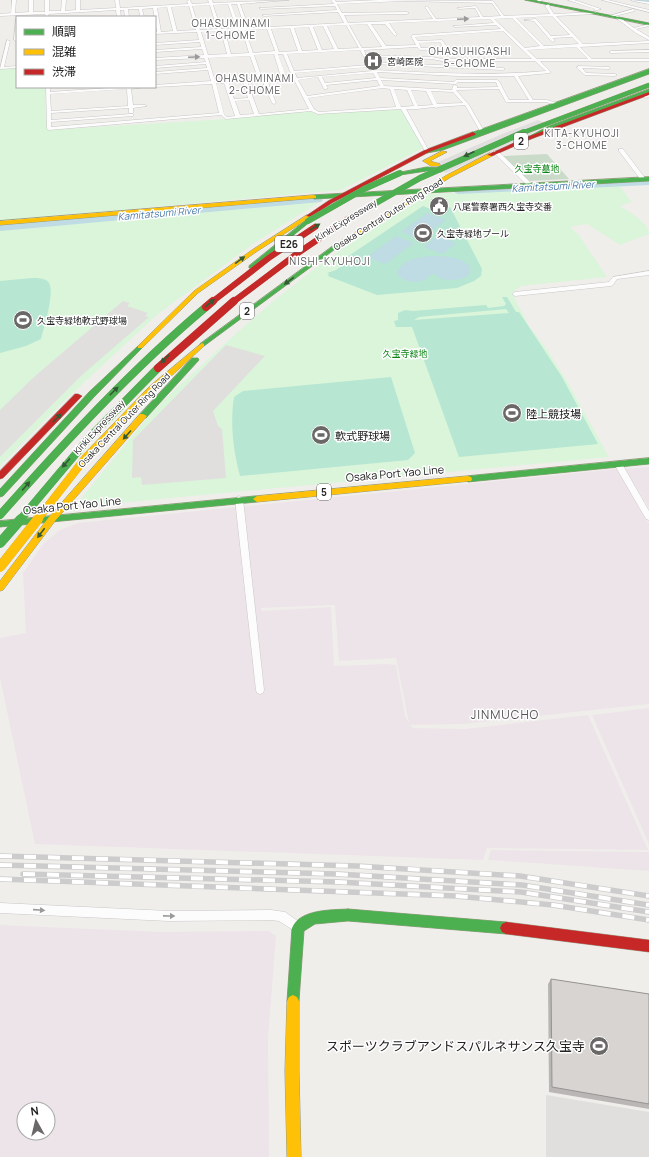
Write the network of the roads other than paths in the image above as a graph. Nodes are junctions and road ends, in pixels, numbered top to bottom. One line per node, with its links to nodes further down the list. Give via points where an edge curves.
1 (14, 0): 47 (street)
2 (32, 0): 44 (street)
3 (47, 0): 40 (street)
4 (64, 0): 38 (street)
5 (78, 0): 35 (street)
6 (286, 0): 15 (street)
7 (402, 0): 8 (street); 19 (street); 43 (street)
8 (430, 0): 60 (street, via 494,2)
9 (527, 0): 20 (main road)
10 (570, 0): 41 (street, via 599,9)
11 (604, 0): 21 (street)
12 (618, 0): 21 (street)
13 (633, 0): 22 (street)
14 (643, 0): 22 (street)
15 (259, 1): 18 (street); 31 (street)
16 (189, 2): 17 (street); 27 (street); 91 (street)
17 (210, 2): 23 (street); 88 (street)
18 (235, 2): 23 (street); 86 (street)
19 (335, 2): 31 (street); 42 (street)
20 (542, 2): 41 (main road); 49 (street)
21 (613, 2): 34 (street)
22 (649, 2)
23 (229, 3): 85 (street)
24 (117, 4): 25 (street); 30 (street); 33 (street); 55 (street)
25 (156, 4): 27 (street); 28 (street); 93 (street)
26 (94, 5): 37 (street)
27 (169, 6): 92 (street)
28 (140, 7): 30 (street); 57 (street)
29 (427, 7): 67 (street)
30 (126, 8): 56 (street)
31 (261, 8): 48 (street)
32 (649, 8): 34 (street)
33 (104, 9): 37 (street); 54 (street)
34 (639, 9): 39 (street); 59 (street)
35 (76, 10): 36 (street); 38 (street); 51 (street)
36 (82, 10): 37 (street); 52 (street)
37 (92, 10): 53 (street)
38 (63, 11): 40 (street)
39 (649, 11)
40 (47, 12): 44 (street); 50 (street)
41 (593, 12): 49 (street); 59 (main road)
42 (341, 13): 43 (street); 45 (street); 65 (street)
43 (407, 13): 71 (street)
44 (29, 14): 47 (street)
45 (272, 14): 48 (street); 84 (street)
46 (0, 15): 47 (street)
47 (16, 15)
48 (264, 15): 83 (street)
49 (552, 15): 58 (street); 96 (street)
50 (47, 16)
51 (73, 16)
52 (82, 16)
53 (90, 16)
54 (104, 16)
55 (119, 16)
56 (127, 16)
57 (142, 16)
58 (522, 16): 61 (street); 97 (street, via 527,21 535,20)
59 (614, 16): 78 (main road); 87 (street)
60 (502, 17): 61 (street); 63 (street)
61 (513, 17): 111 (street)
62 (482, 18): 63 (street); 68 (street, one-way to 62); 68 (street, via 476,7 460,6)
63 (491, 18): 77 (street)
64 (338, 19): 65 (street)
65 (345, 19): 75 (street)
66 (316, 20): 74 (street)
67 (435, 20): 68 (street); 72 (street)
68 (449, 20)
69 (294, 21): 70 (street)
70 (301, 21)
71 (414, 21): 72 (street); 73 (street)
72 (420, 21): 80 (street)
73 (386, 22): 76 (street); 95 (street)
74 (309, 23): 79 (street); 81 (street); 116 (street)
75 (348, 23): 76 (street); 79 (street); 117 (street)
76 (368, 23): 110 (street)
77 (497, 24): 82 (street); 90 (street)
78 (649, 24): 87 (street)
79 (324, 25): 114 (street)
80 (423, 25)
81 (291, 26): 84 (street); 119 (street)
82 (455, 26)
83 (268, 27): 84 (street); 86 (street); 121 (street)
84 (276, 27)
85 (238, 29): 86 (street); 88 (street)
86 (245, 29): 125 (street)
87 (633, 29): 98 (street)
88 (221, 30): 91 (street); 126 (street)
89 (426, 30): 94 (street)
90 (503, 30): 94 (street); 115 (street)
91 (198, 31): 92 (street); 102 (street)
92 (175, 32): 93 (street)
93 (157, 33)
94 (429, 35): 109 (street, via 413,36)
95 (395, 36)
96 (574, 36): 97 (street); 107 (street)
97 (550, 37): 103 (street)
98 (649, 38)
99 (16, 40): 101 (street)
100 (0, 41): 101 (street)
101 (8, 41): 145 (street)
102 (201, 41): 105 (street); 112 (street)
103 (553, 41)
104 (649, 42): 108 (street)
105 (156, 44)
106 (576, 45): 107 (street); 111 (street); 134 (street)
107 (582, 45): 108 (street)
108 (605, 45): 124 (street)
109 (418, 46): 110 (street); 113 (street); 113 (street, via 441,41); 117 (street); 130 (street)
110 (384, 47): 117 (street)
111 (543, 47): 115 (street)
112 (204, 48): 118 (street); 127 (street)
113 (446, 48): 123 (street)
114 (336, 49): 116 (street); 117 (street)
115 (523, 49): 133 (street)
116 (320, 50): 119 (street)
117 (362, 50): 128 (street)
118 (156, 51)
119 (300, 51): 122 (street)
120 (649, 51): 124 (street)
121 (276, 52): 122 (street); 125 (street); 157 (street)
122 (284, 52): 151 (street)
123 (449, 52)
124 (611, 52): 136 (street)
125 (251, 54): 126 (street); 160 (street)
126 (229, 55): 127 (street)
127 (206, 56): 129 (street, one-way to 127); 138 (street)
128 (366, 56): 130 (street); 139 (street)
129 (173, 58): 131 (street); 140 (street)
130 (422, 58): 132 (street)
131 (156, 59)
132 (461, 60): 133 (street); 144 (street)
133 (535, 60): 134 (street); 154 (street, via 549,72)
134 (591, 60): 135 (street)
135 (604, 60): 136 (street); 146 (street)
136 (616, 60): 137 (street)
137 (649, 60)
138 (208, 63): 140 (street); 147 (street)
139 (370, 64): 144 (street); 149 (street); 151 (street)
140 (174, 65): 143 (street)
141 (649, 66): 156 (main road)
142 (16, 67): 145 (street)
143 (156, 67)
144 (459, 67): 148 (street); 153 (street)
145 (1, 68)
146 (609, 68): 156 (street); 156 (street, via 578,67 585,74)
147 (210, 69): 152 (street); 163 (street)
148 (503, 69)
149 (374, 71): 153 (street); 155 (street); 161 (street)
150 (649, 71): 181 (main road, 2); 209 (main road)
151 (292, 72): 158 (street)
152 (156, 73)
153 (458, 75): 154 (street); 165 (street)
154 (515, 75): 191 (street)
155 (319, 76): 158 (street); 166 (street)
156 (618, 76): 181 (main road)
157 (284, 78): 158 (street); 160 (street)
158 (295, 78): 187 (street)
159 (649, 78): 222 (main road, Kinki Expressway / E26, one-way to 159, bridge, via 312,229 402,178 498,134)
160 (262, 79): 162 (street); 192 (street)
161 (379, 79): 165 (street); 166 (street); 169 (street)
162 (244, 80): 164 (street); 188 (street)
163 (213, 82): 164 (street); 168 (street); 203 (street)
164 (226, 82): 189 (street)
165 (456, 82): 176 (street, via 497,81); 180 (street)
166 (324, 84): 184 (street)
167 (649, 84): 234 (main road, Kinki Expressway / E26, one-way to 234, bridge, via 531,128 444,166 371,204 294,254 235,298 168,356 56,474)
168 (156, 86)
169 (383, 87): 174 (street); 184 (street)
170 (48, 88): 183 (street)
171 (101, 88): 172 (street); 177 (street)
172 (118, 88)
173 (129, 88): 197 (street)
174 (392, 88): 175 (street); 199 (street)
175 (409, 88): 179 (street); 200 (street)
176 (501, 88): 180 (street); 191 (street, via 508,101)
177 (83, 89): 178 (street)
178 (67, 90): 183 (street)
179 (428, 90): 182 (street); 198 (street)
180 (454, 90): 182 (street); 193 (street)
181 (594, 90): 194 (main road, 2)
182 (446, 91): 186 (street)
183 (48, 93): 202 (street)
184 (330, 93): 187 (street)
185 (648, 94): 211 (main road, Osaka Central Outer Ring Road / 2); 211 (main road, via 582,115)
186 (449, 96)
187 (306, 97): 201 (street)
188 (251, 99): 189 (street); 205 (street)
189 (232, 100): 206 (street)
190 (451, 101): 196 (street)
191 (532, 101): 194 (street)
192 (274, 103)
193 (466, 104): 196 (street); 210 (street)
194 (555, 104): 210 (main road, 2)
195 (145, 106): 197 (street)
196 (454, 106): 198 (street)
197 (130, 107): 202 (street); 204 (street)
198 (436, 107): 200 (street)
199 (401, 108): 200 (street); 201 (street, via 318,113); 213 (street)
200 (417, 108)
201 (312, 110): 205 (street)
202 (48, 112): 207 (street)
203 (222, 114): 206 (street, via 226,118); 208 (street, via 136,120)
204 (131, 115): 207 (street); 208 (street)
205 (257, 116): 206 (street)
206 (238, 117)
207 (49, 121): 208 (street, via 49,129)
208 (131, 123)
209 (507, 125): 213 (main road, via 441,149); 222 (main road, bridge, via 426,161 441,167 400,173 364,189 308,222 278,244)
210 (482, 131): 213 (main road, 2)
211 (529, 138): 214 (main road, Osaka Central Outer Ring Road / 2)
212 (621, 150): 215 (street)
213 (427, 151): 218 (main road, 2)
214 (496, 152): 216 (street); 217 (main road, Osaka Central Outer Ring Road / 2)
215 (646, 179): 216 (main road)
216 (530, 185): 217 (main road)
217 (426, 189): 218 (main road); 224 (main road, Osaka Central Outer Ring Road / 2, one-way to 224, via 348,238)
218 (344, 194): 219 (main road); 221 (main road, 2, one-way to 218, via 254,250)
219 (0, 223)
220 (649, 273): 223 (street, via 615,278 611,284)
221 (196, 292): 227 (main road, 2, one-way to 221, via 101,373); 228 (main road, 2, via 92,394)
222 (222, 293): 230 (main road, Kinki Expressway / E26, one-way to 222, bridge, via 113,392 155,351)
223 (515, 294)
224 (230, 325): 232 (main road, 2, one-way to 232, via 174,381); 235 (main road, Osaka Central Outer Ring Road / 2, bridge, via 195,350 153,388 87,456)
225 (649, 461): 226 (main road, Osaka Port Yao Line / 5)
226 (618, 464): 229 (main road, Osaka Port Yao Line / 5); 231 (street)
227 (0, 476)
228 (0, 494)
229 (240, 500): 232 (main road, Osaka Port Yao Line / 5); 237 (street)
230 (0, 515)
231 (649, 517)
232 (52, 519): 233 (main road, Osaka Port Yao Line / 5); 236 (main road, 2, one-way to 236)
233 (0, 524)
234 (0, 543)
235 (0, 568)
236 (0, 588)
237 (260, 690)
238 (0, 908): 239 (street, one-way to 239, via 168,916 271,914 281,916)
239 (298, 928): 240 (main road, via 312,918 362,916 576,934); 241 (main road, via 290,1062)
240 (649, 946)
241 (294, 1157)

